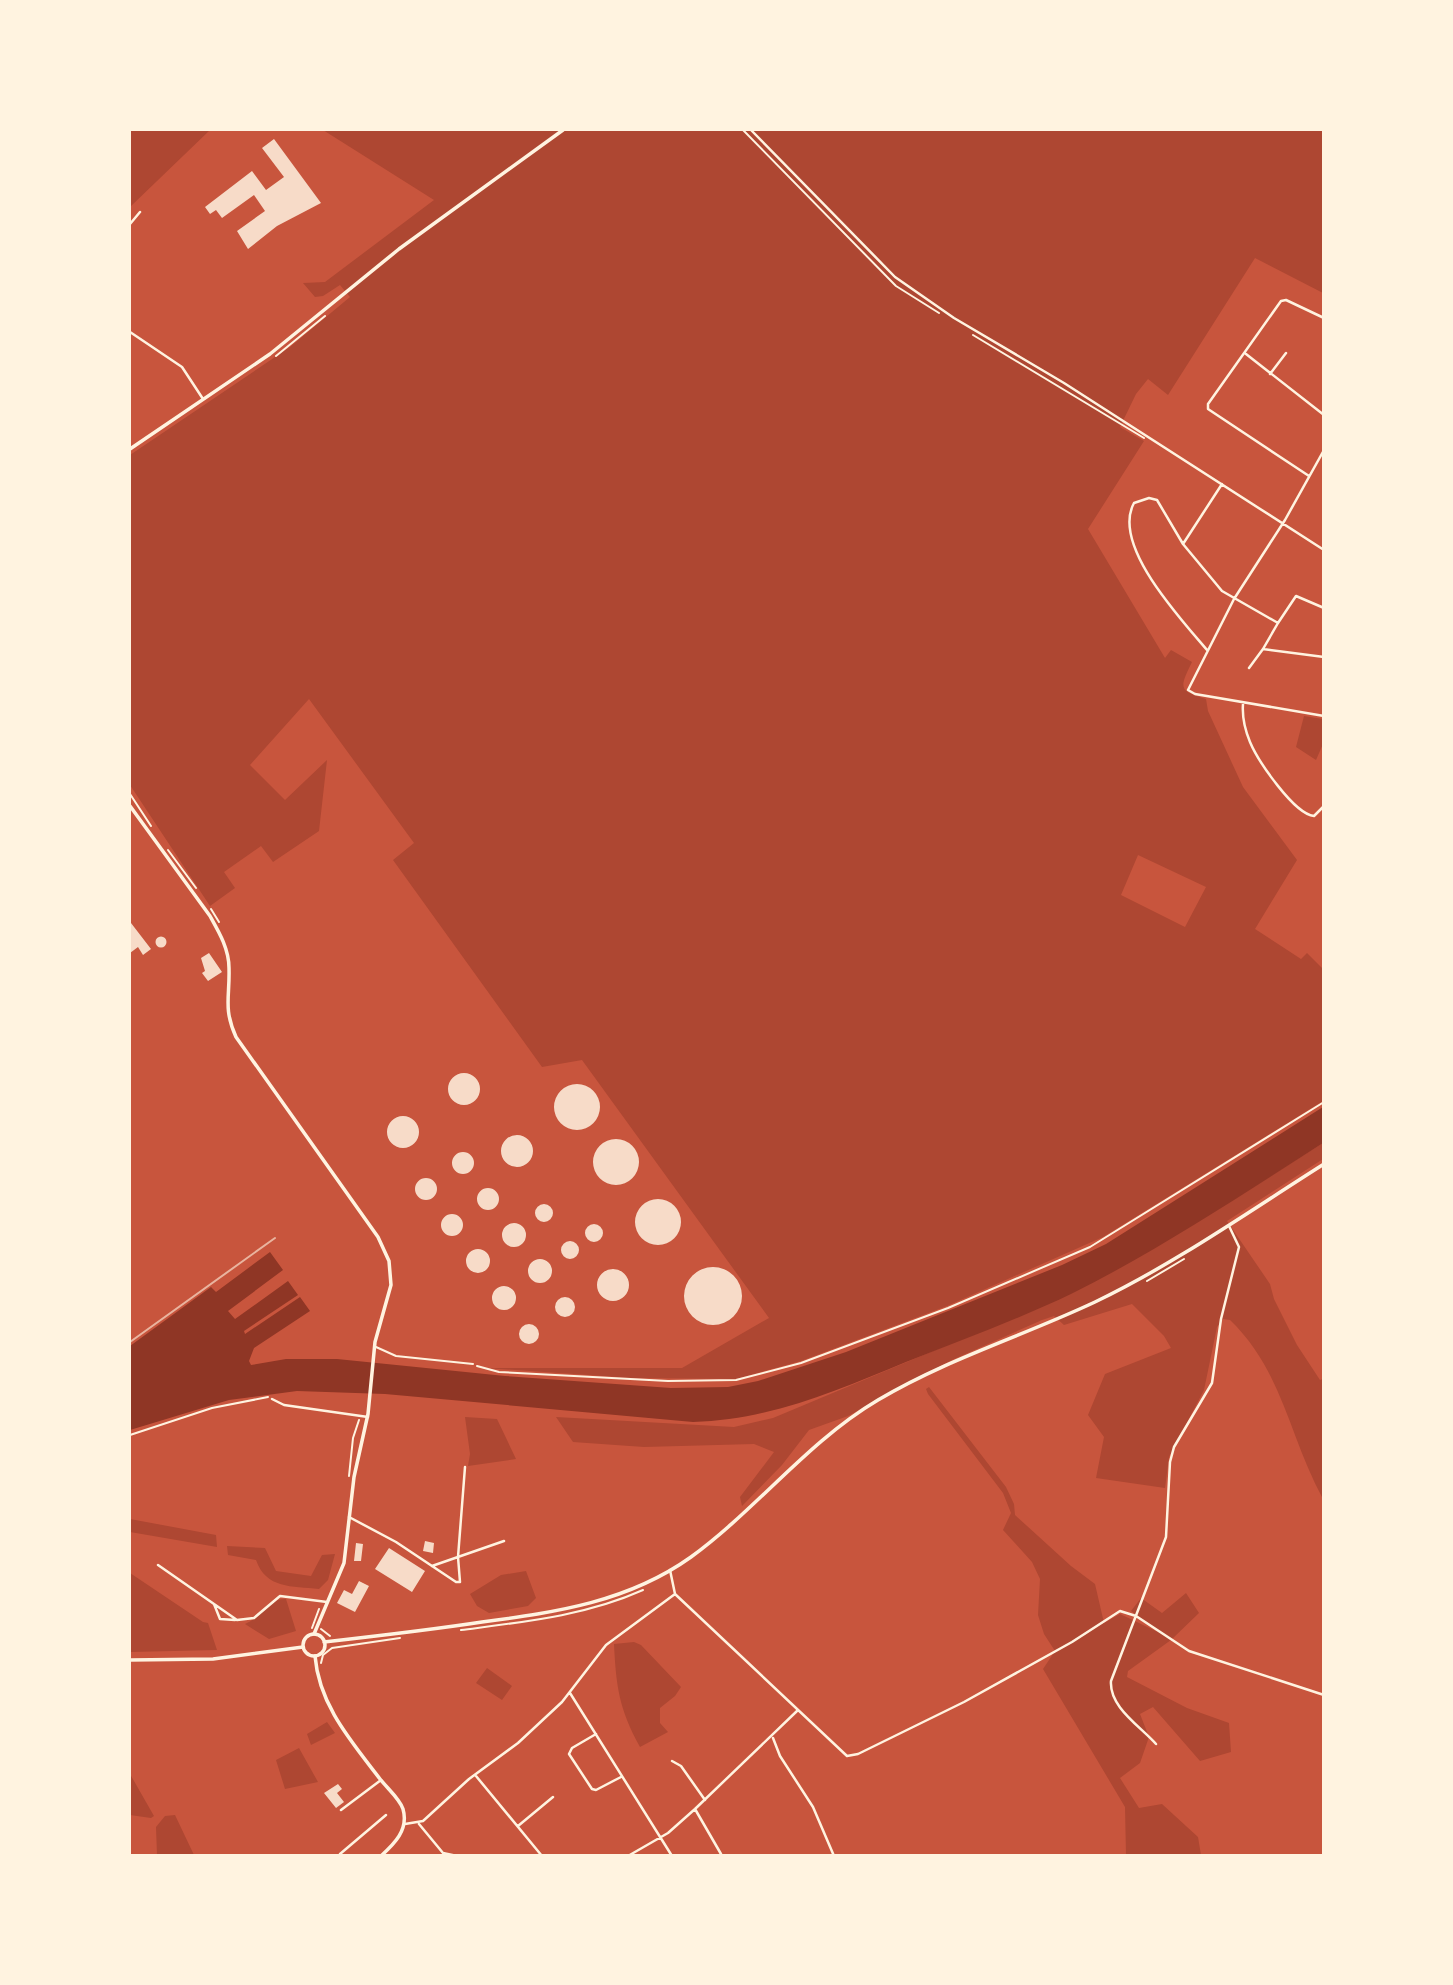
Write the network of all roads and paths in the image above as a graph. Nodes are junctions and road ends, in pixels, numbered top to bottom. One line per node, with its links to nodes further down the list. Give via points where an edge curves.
1 (563, 130): 13 (street, via 400,249 279,347)
2 (743, 130): 6 (path, via 896,286)
3 (751, 130): 15 (street, via 895,277)
4 (140, 212): 5 (street)
5 (130, 223)
6 (947, 318)
7 (1324, 318): 11 (street, via 1282,301)
8 (130, 332): 13 (street, via 177,362)
9 (969, 332): 15 (path, via 1143,440)
10 (1286, 353): 12 (street)
11 (1246, 354): 12 (street); 18 (street, via 1208,409)
12 (1270, 374): 14 (street)
13 (203, 399): 16 (street)
14 (1324, 415)
15 (1147, 437): 19 (street)
16 (130, 449)
17 (1324, 450): 18 (street)
18 (1309, 476): 20 (street)
19 (1222, 484): 20 (street); 21 (street)
20 (1282, 523): 22 (street); 23 (street)
21 (1183, 544): 23 (street); 27 (street, via 1157,500 1134,503 1128,523 1137,552 1158,588)
22 (1324, 550)
23 (1234, 599): 25 (street); 27 (street)
24 (1324, 608): 25 (street, via 1296,596)
25 (1278, 623): 26 (street)
26 (1263, 649): 28 (street); 29 (street)
27 (1207, 650): 30 (street, via 1188,690)
28 (1324, 657)
29 (1249, 668)
30 (1243, 702): 31 (street); 34 (street, via 1250,743 1287,797 1306,815 1314,816)
31 (1324, 716)
32 (130, 794): 35 (path)
33 (130, 806): 43 (street, via 220,935 229,968 226,1014 236,1037 387,1253 391,1285)
34 (1324, 806)
35 (152, 830)
36 (167, 848): 37 (path)
37 (200, 894)
38 (208, 905): 39 (path)
39 (221, 928)
40 (1324, 1102): 44 (path, via 1090,1247 801,1363 736,1380 668,1381 499,1371)
41 (1324, 1164): 42 (street)
42 (1229, 1226): 56 (street, via 1127,1286 925,1374 878,1400 818,1441 717,1536); 60 (street, via 1239,1247 1221,1319 1212,1383 1174,1447 1166,1537)
43 (374, 1347): 44 (lane, via 397,1356); 47 (street)
44 (473, 1364)
45 (272, 1399): 46 (street, via 284,1405); 48 (path, via 261,1397 212,1408)
46 (360, 1416): 47 (street); 50 (path)
47 (368, 1417): 51 (street)
48 (130, 1435)
49 (466, 1467): 53 (street)
50 (349, 1481)
51 (349, 1517): 55 (street); 58 (street, via 344,1563)
52 (504, 1541): 53 (street)
53 (458, 1557): 55 (street); 55 (street, via 460,1582)
54 (158, 1565): 59 (street)
55 (432, 1566)
56 (670, 1570): 57 (street); 64 (street, via 623,1594 582,1606)
57 (675, 1594): 68 (street, via 606,1645); 70 (street)
58 (325, 1601): 61 (street, via 280,1596 254,1618); 62 (path); 63 (street)
59 (214, 1605): 61 (street); 61 (street, via 220,1619)
60 (1136, 1616): 69 (street, via 1189,1651); 70 (street, via 1114,1613 1072,1642 964,1702 853,1756 841,1753); 73 (street, via 1114,1668 1111,1694)
61 (237, 1620)
62 (310, 1628)
63 (314, 1634): 64 (street); 65 (street)
64 (324, 1642): 66 (street, via 322,1652)
65 (303, 1647): 66 (street); 67 (street, via 214,1659)
66 (315, 1656): 77 (street, via 324,1697)
67 (130, 1660)
68 (570, 1693): 71 (street); 75 (street)
69 (1324, 1695)
70 (797, 1711): 72 (street)
71 (596, 1734): 76 (street); 76 (street, via 570,1750 576,1765 596,1790)
72 (772, 1737): 79 (street); 96 (street, via 813,1807)
73 (1156, 1744)
74 (672, 1761): 79 (street, via 681,1766)
75 (476, 1776): 83 (street); 85 (street)
76 (622, 1776): 86 (street)
77 (381, 1780): 80 (street); 84 (street, via 402,1808)
78 (553, 1797): 85 (street)
79 (705, 1800): 81 (street)
80 (341, 1810)
81 (695, 1810): 86 (street); 89 (street)
82 (386, 1815): 90 (street)
83 (419, 1823): 84 (street); 87 (street)
84 (403, 1824): 91 (street, via 397,1840)
85 (517, 1826): 93 (street)
86 (660, 1838): 94 (street); 95 (street)
87 (439, 1850): 88 (street); 92 (street)
88 (437, 1854)
89 (721, 1854)
90 (340, 1855)
91 (381, 1856)
92 (457, 1856)
93 (542, 1856)
94 (628, 1856)
95 (672, 1856)
96 (834, 1856)

